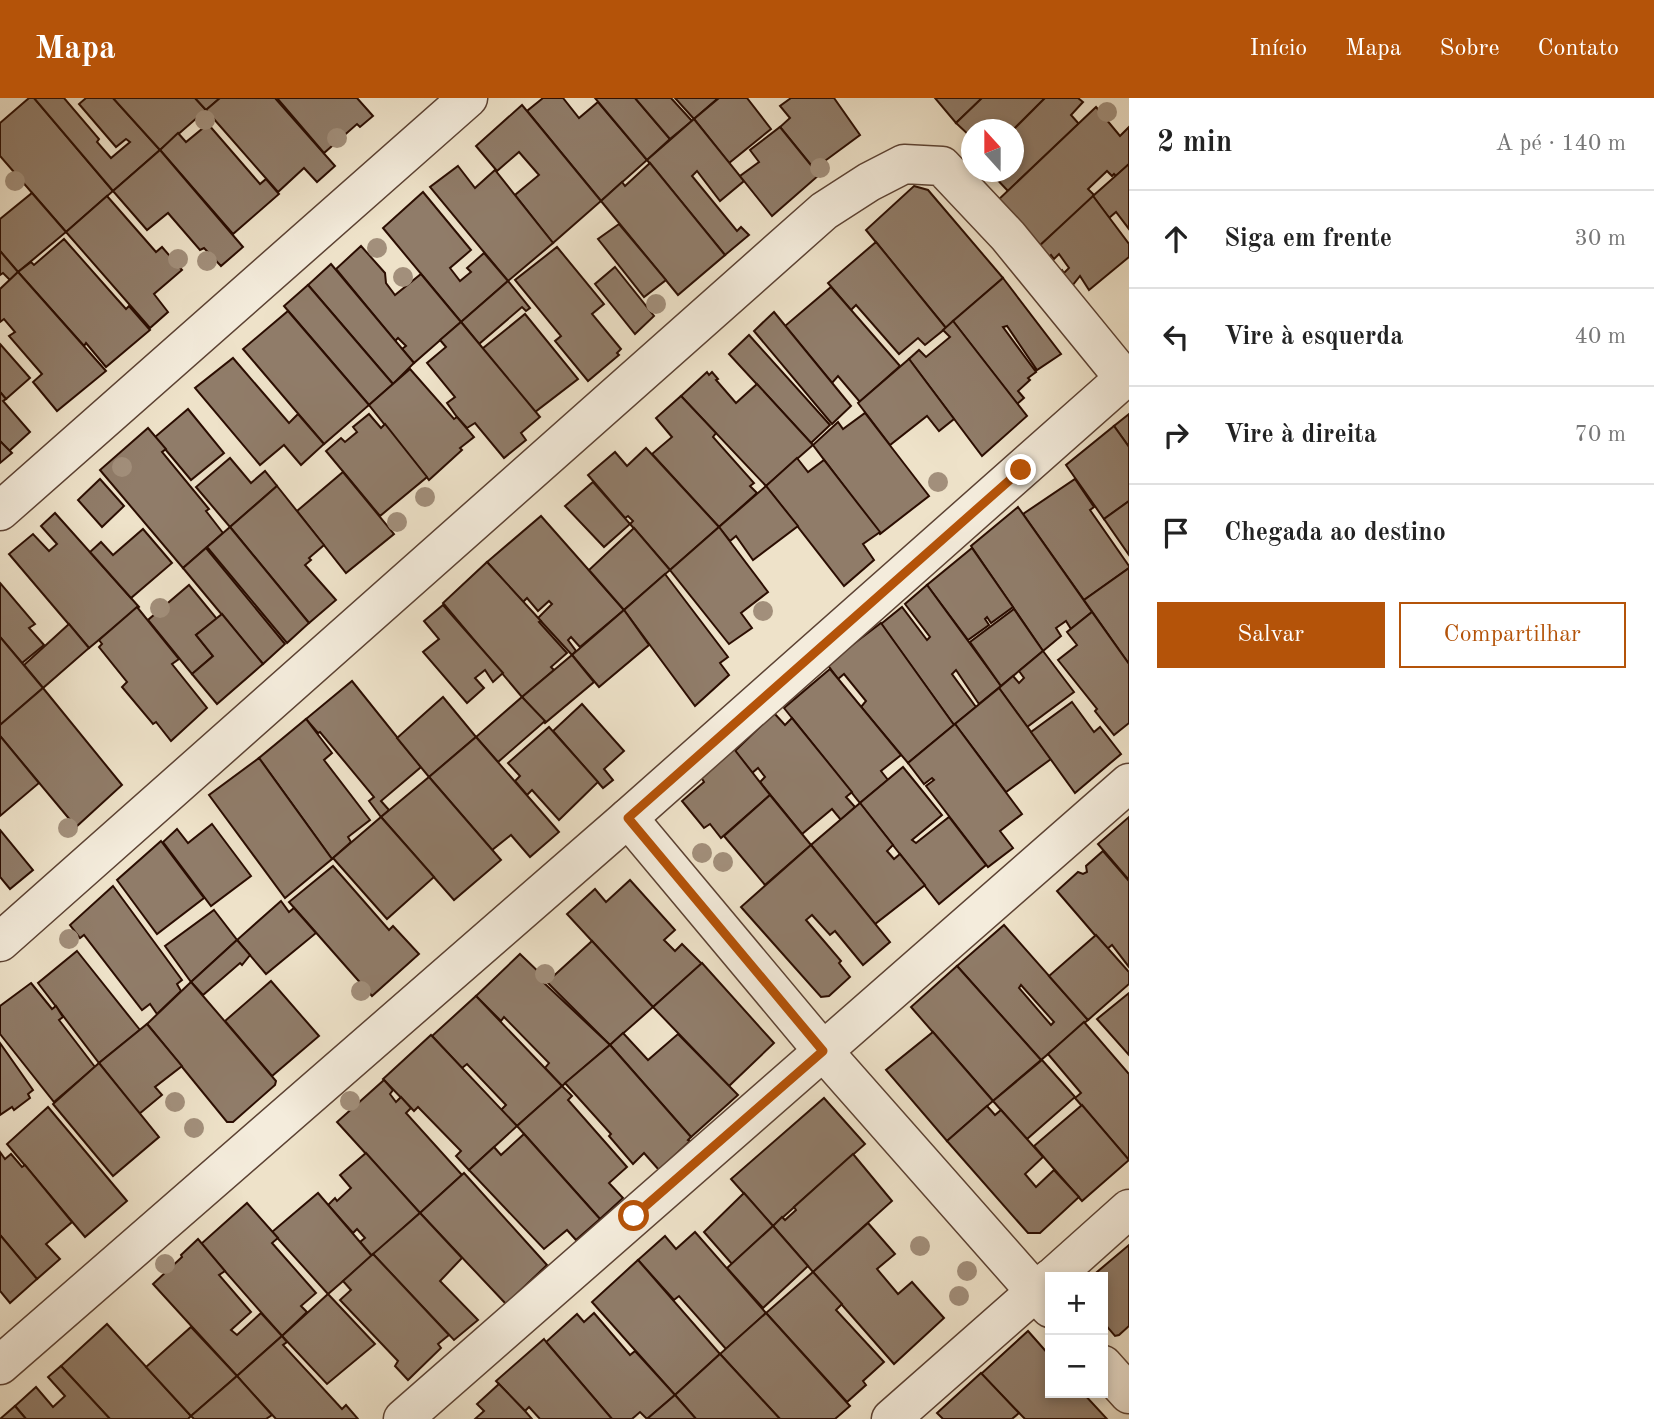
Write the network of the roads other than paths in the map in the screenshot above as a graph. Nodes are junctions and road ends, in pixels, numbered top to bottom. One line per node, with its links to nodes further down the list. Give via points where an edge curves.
1 (468, 98): 3 (street)
2 (1126, 376): 5 (street); 6 (street, via 1008,236 942,166 904,164 824,211)
3 (0, 511)
4 (1129, 783): 7 (street)
5 (628, 818): 7 (street); 12 (street)
6 (0, 942)
7 (823, 1051): 10 (street); 15 (street)
8 (1129, 1209): 9 (street)
9 (1064, 1272)
10 (1045, 1287)
11 (1045, 1291): 16 (street)
12 (0, 1365)
13 (1108, 1371): 14 (street)
14 (1129, 1394)
15 (403, 1419)
16 (891, 1419)

